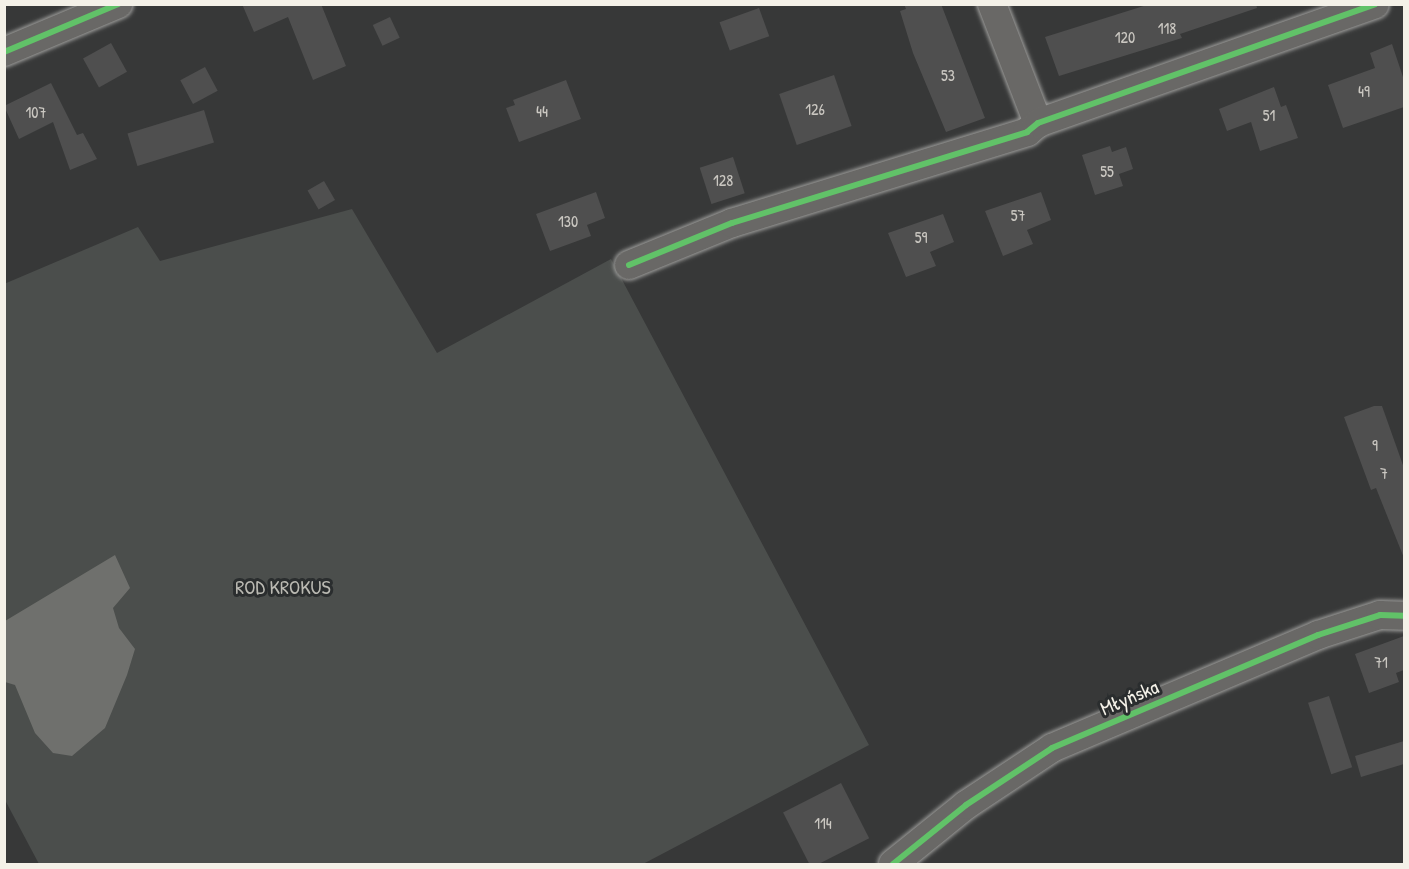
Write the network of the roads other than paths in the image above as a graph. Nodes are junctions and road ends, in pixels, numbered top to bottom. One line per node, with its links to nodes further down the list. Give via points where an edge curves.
1 (118, 4): 4 (street)
2 (992, 4): 5 (street)
3 (1375, 4): 5 (street)
4 (4, 52)
5 (1038, 123): 6 (street, via 1027,132 732,223)
6 (629, 265)
7 (1404, 616): 8 (street, Młyńska, via 1380,615 1318,635 1052,748 966,805)
8 (893, 864)

